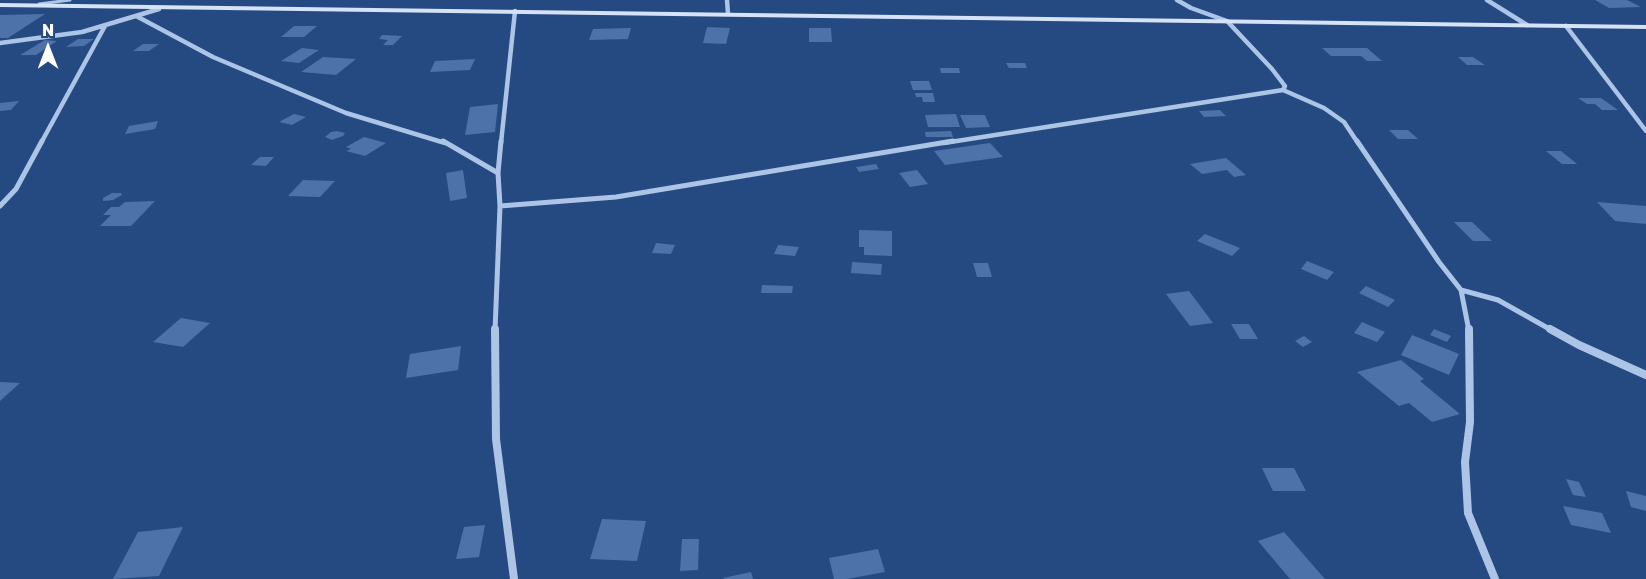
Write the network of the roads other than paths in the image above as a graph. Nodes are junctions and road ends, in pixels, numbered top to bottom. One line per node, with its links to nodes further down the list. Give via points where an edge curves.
1 (70, 0): 6 (lane)
2 (728, 0): 9 (street)
3 (1178, 0): 11 (street)
4 (1487, 0): 12 (street)
5 (0, 5): 6 (street)
6 (27, 6): 7 (street)
7 (159, 9): 8 (street); 10 (street)
8 (514, 11): 9 (street); 19 (street)
9 (728, 14): 11 (street)
10 (138, 17): 13 (street); 19 (street, via 213,57 346,113 441,140)
11 (1224, 20): 12 (street); 17 (street, via 1272,69 1286,86)
12 (1527, 25): 14 (street)
13 (105, 26): 16 (street); 20 (street, via 16,189)
14 (1566, 26): 15 (street); 18 (street)
15 (1646, 27)
16 (0, 43)
17 (1283, 90): 21 (street, via 616,197); 22 (street, via 1324,108 1344,122)
18 (1646, 131)
19 (498, 173): 21 (street)
20 (0, 206)
21 (500, 206): 24 (street, via 495,439)
22 (1461, 290): 23 (street, via 1498,300 1579,345); 25 (street, via 1469,321 1470,422 1465,462 1468,513)
23 (1646, 375)
24 (514, 579)
25 (1495, 579)

